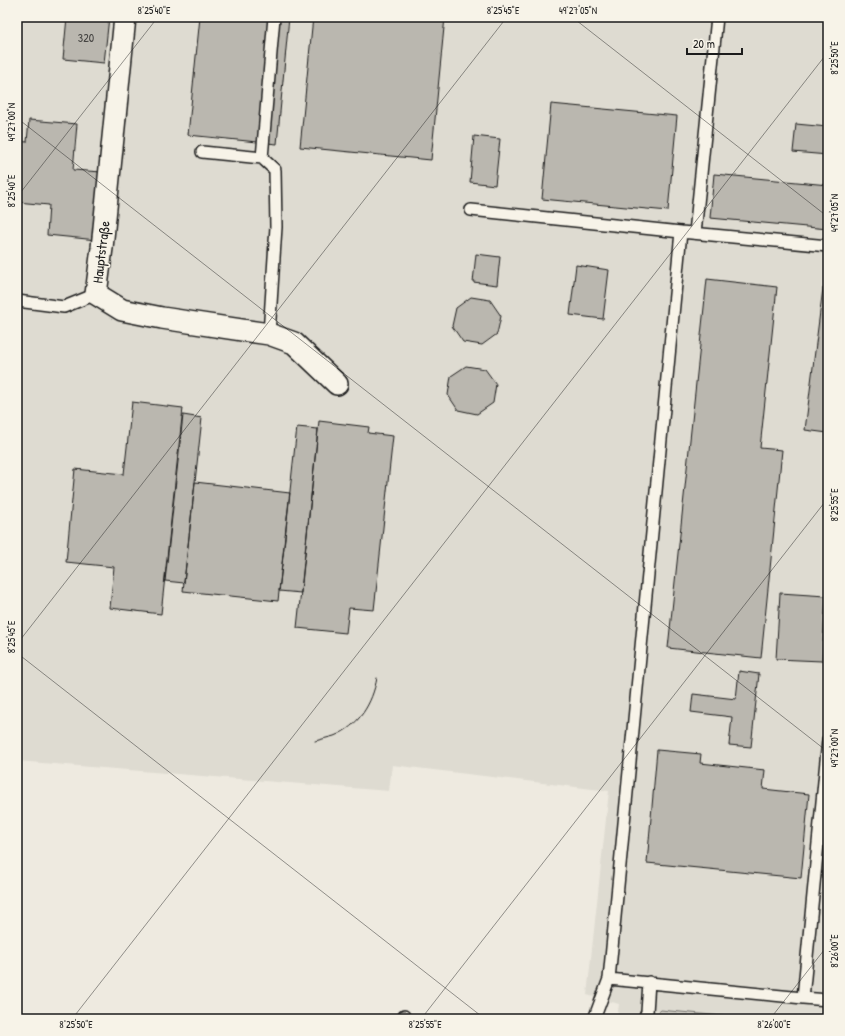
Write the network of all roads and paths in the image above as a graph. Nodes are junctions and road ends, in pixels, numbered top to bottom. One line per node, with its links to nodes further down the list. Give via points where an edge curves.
1 (126, 17): 10 (street, Hauptstraße)
2 (274, 17): 5 (lane)
3 (717, 17): 8 (lane)
4 (202, 152): 5 (lane)
5 (262, 158): 12 (lane, via 276,170 276,227)
6 (471, 210): 7 (lane)
7 (681, 232): 8 (lane); 15 (lane)
8 (695, 233): 9 (lane)
9 (828, 246)
10 (96, 294): 11 (lane, via 64,307); 12 (street, Hauptstraße, via 122,310)
11 (17, 301)
12 (269, 334): 13 (street, Hauptstraße, via 294,343)
13 (337, 384)
14 (828, 740): 17 (lane)
15 (609, 978): 16 (lane); 19 (lane)
16 (649, 982): 17 (lane); 20 (lane, via 647,1012)
17 (803, 998): 18 (lane)
18 (828, 1000)
19 (594, 1019)
20 (644, 1019)

